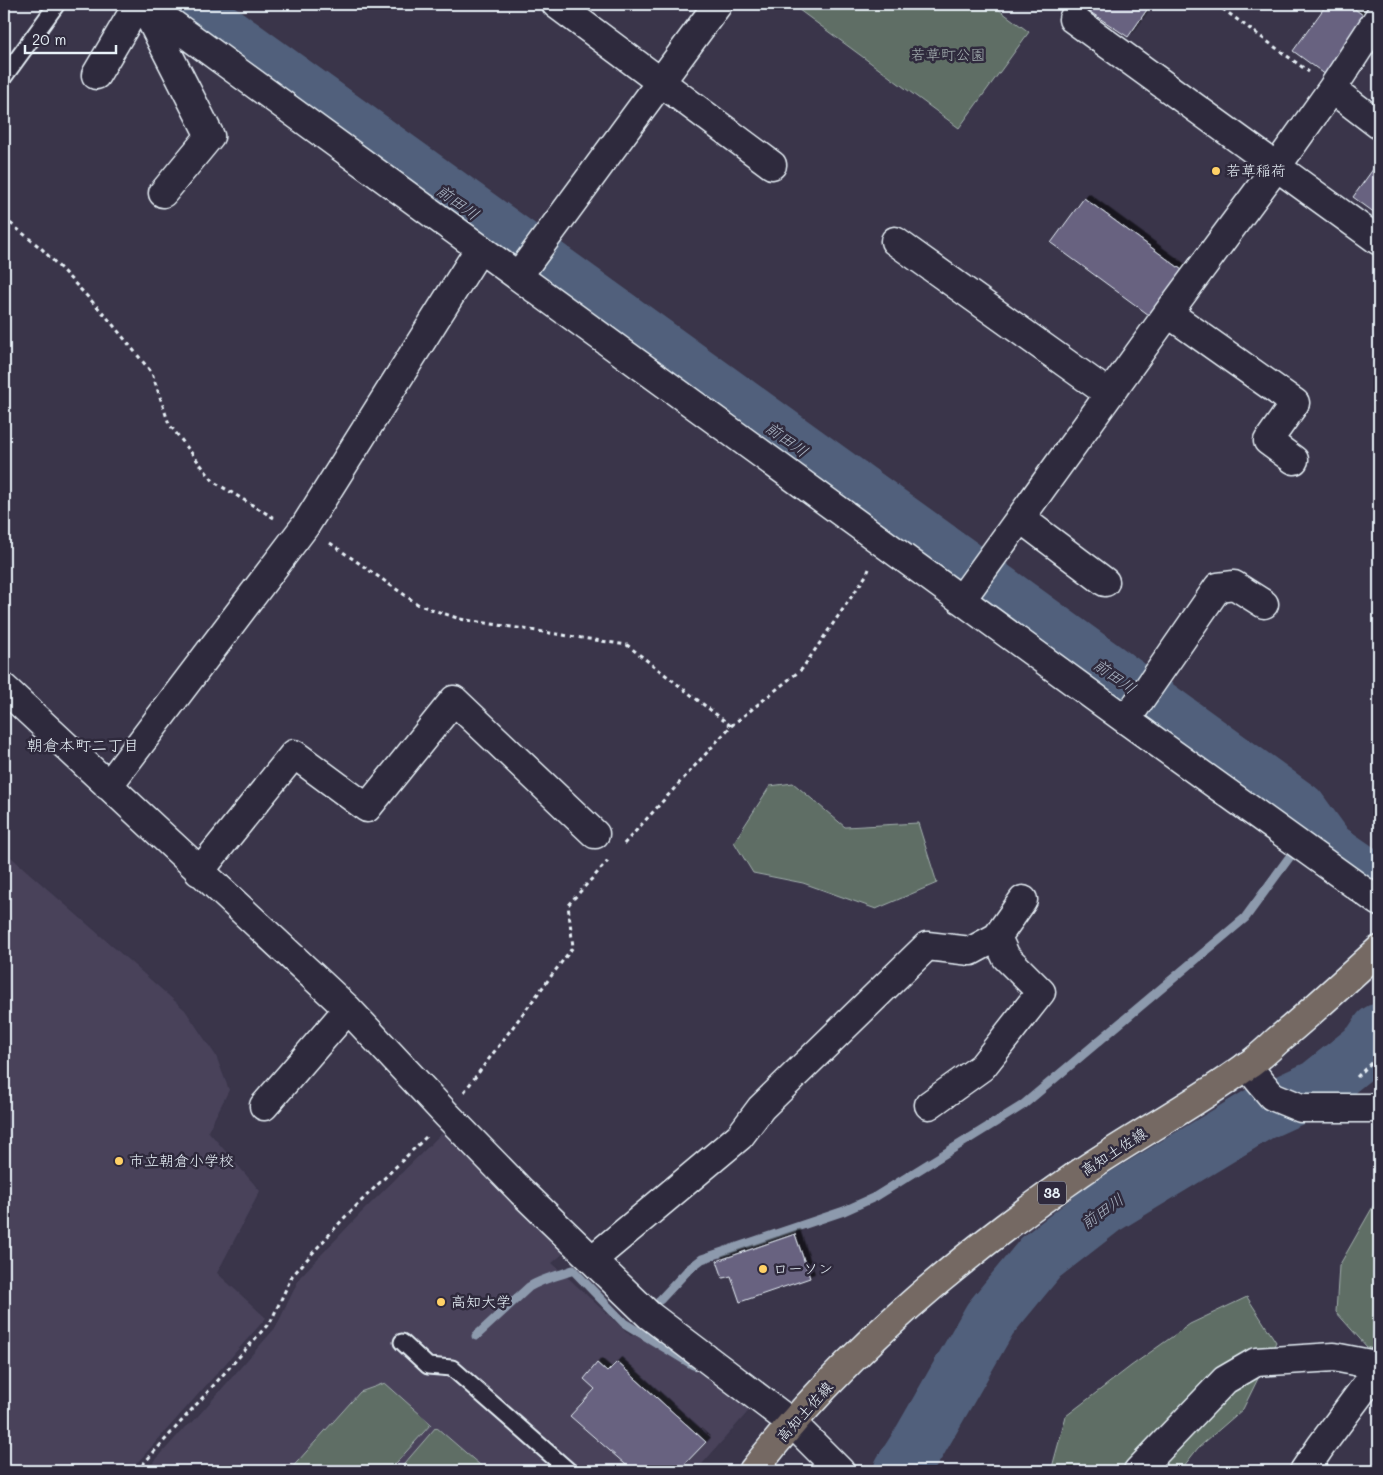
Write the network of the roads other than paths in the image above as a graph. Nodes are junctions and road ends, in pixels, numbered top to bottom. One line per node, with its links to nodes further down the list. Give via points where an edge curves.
1 (57, 4): 9 (lane)
2 (142, 4): 8 (street); 15 (street, via 210,136); 18 (street)
3 (556, 4): 10 (street)
4 (718, 4): 10 (street)
5 (1362, 4): 6 (street)
6 (1379, 17): 11 (street)
7 (1073, 19): 14 (street)
8 (96, 74)
9 (4, 77)
10 (660, 81): 13 (street); 19 (street)
11 (1332, 89): 12 (street); 14 (street)
12 (1379, 124)
13 (772, 165)
14 (1277, 166): 17 (street); 20 (street)
15 (163, 193)
16 (895, 241): 21 (street)
17 (1379, 241)
18 (480, 248): 19 (street); 29 (street, via 310,517)
19 (522, 270): 25 (street, via 880,540)
20 (1168, 313): 21 (street); 22 (street, via 1295,403 1268,441)
21 (1109, 394): 23 (street)
22 (1294, 460)
23 (1020, 518): 24 (street); 25 (street)
24 (1105, 582)
25 (966, 593): 28 (street)
26 (1264, 604): 28 (street, via 1234,585 1218,587)
27 (4, 688): 29 (street)
28 (1130, 715): 33 (street)
29 (108, 786): 31 (street)
30 (595, 834): 31 (street, via 454,700 367,808 294,754)
31 (199, 872): 36 (street)
32 (1023, 900): 34 (street)
33 (1379, 902)
34 (997, 937): 38 (street, via 1006,957 1041,992 982,1067); 41 (street, via 971,951 927,946 761,1108 740,1136)
35 (1379, 950): 37 (main road, 高知土佐線 / 38)
36 (348, 1009): 39 (street); 41 (street, via 447,1115)
37 (1247, 1066): 40 (street, via 1272,1096 1302,1108); 43 (main road, 高知土佐線 / 38, via 1082,1172 1010,1223 897,1316)
38 (929, 1105)
39 (264, 1106)
40 (1379, 1108)
41 (592, 1260): 43 (street, via 649,1314)
42 (402, 1342): 44 (lane, via 428,1366 452,1368)
43 (793, 1424): 45 (main road, 高知土佐線 / 38); 46 (street)
44 (569, 1471)
45 (753, 1471)
46 (840, 1471)
47 (1138, 1471): 48 (street, via 1225,1380 1256,1362 1334,1357 1370,1364 1370,1380)
48 (1304, 1471)

